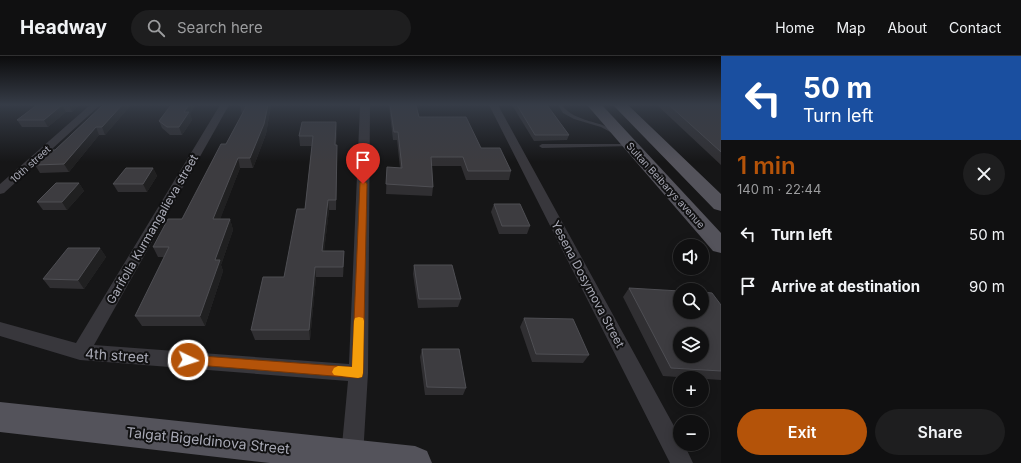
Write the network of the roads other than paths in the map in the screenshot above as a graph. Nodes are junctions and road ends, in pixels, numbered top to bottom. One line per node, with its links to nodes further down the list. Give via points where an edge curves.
1 (75, 124): 10 (street, 10th street)
2 (214, 124): 14 (street, Garifolla Kurmangalieva street)
3 (365, 124): 15 (street)
4 (503, 124): 19 (street, Yesena Dosymova Street)
5 (596, 124): 8 (lane)
6 (611, 124): 8 (main road, Sultan Beibarys avenue)
7 (639, 124): 11 (main road, Sultan Beibarys avenue)
8 (626, 141): 9 (lane); 12 (main road, Sultan Beibarys avenue)
9 (542, 146)
10 (0, 190)
11 (721, 205)
12 (721, 246)
13 (0, 329): 14 (street, 4th street)
14 (80, 352): 15 (street, 4th street)
15 (358, 373): 17 (street)
16 (0, 417): 17 (main road, Talgat Bigeldinova Street)
17 (352, 456): 18 (main road, Talgat Bigeldinova Street)
18 (416, 463)
19 (682, 463)

